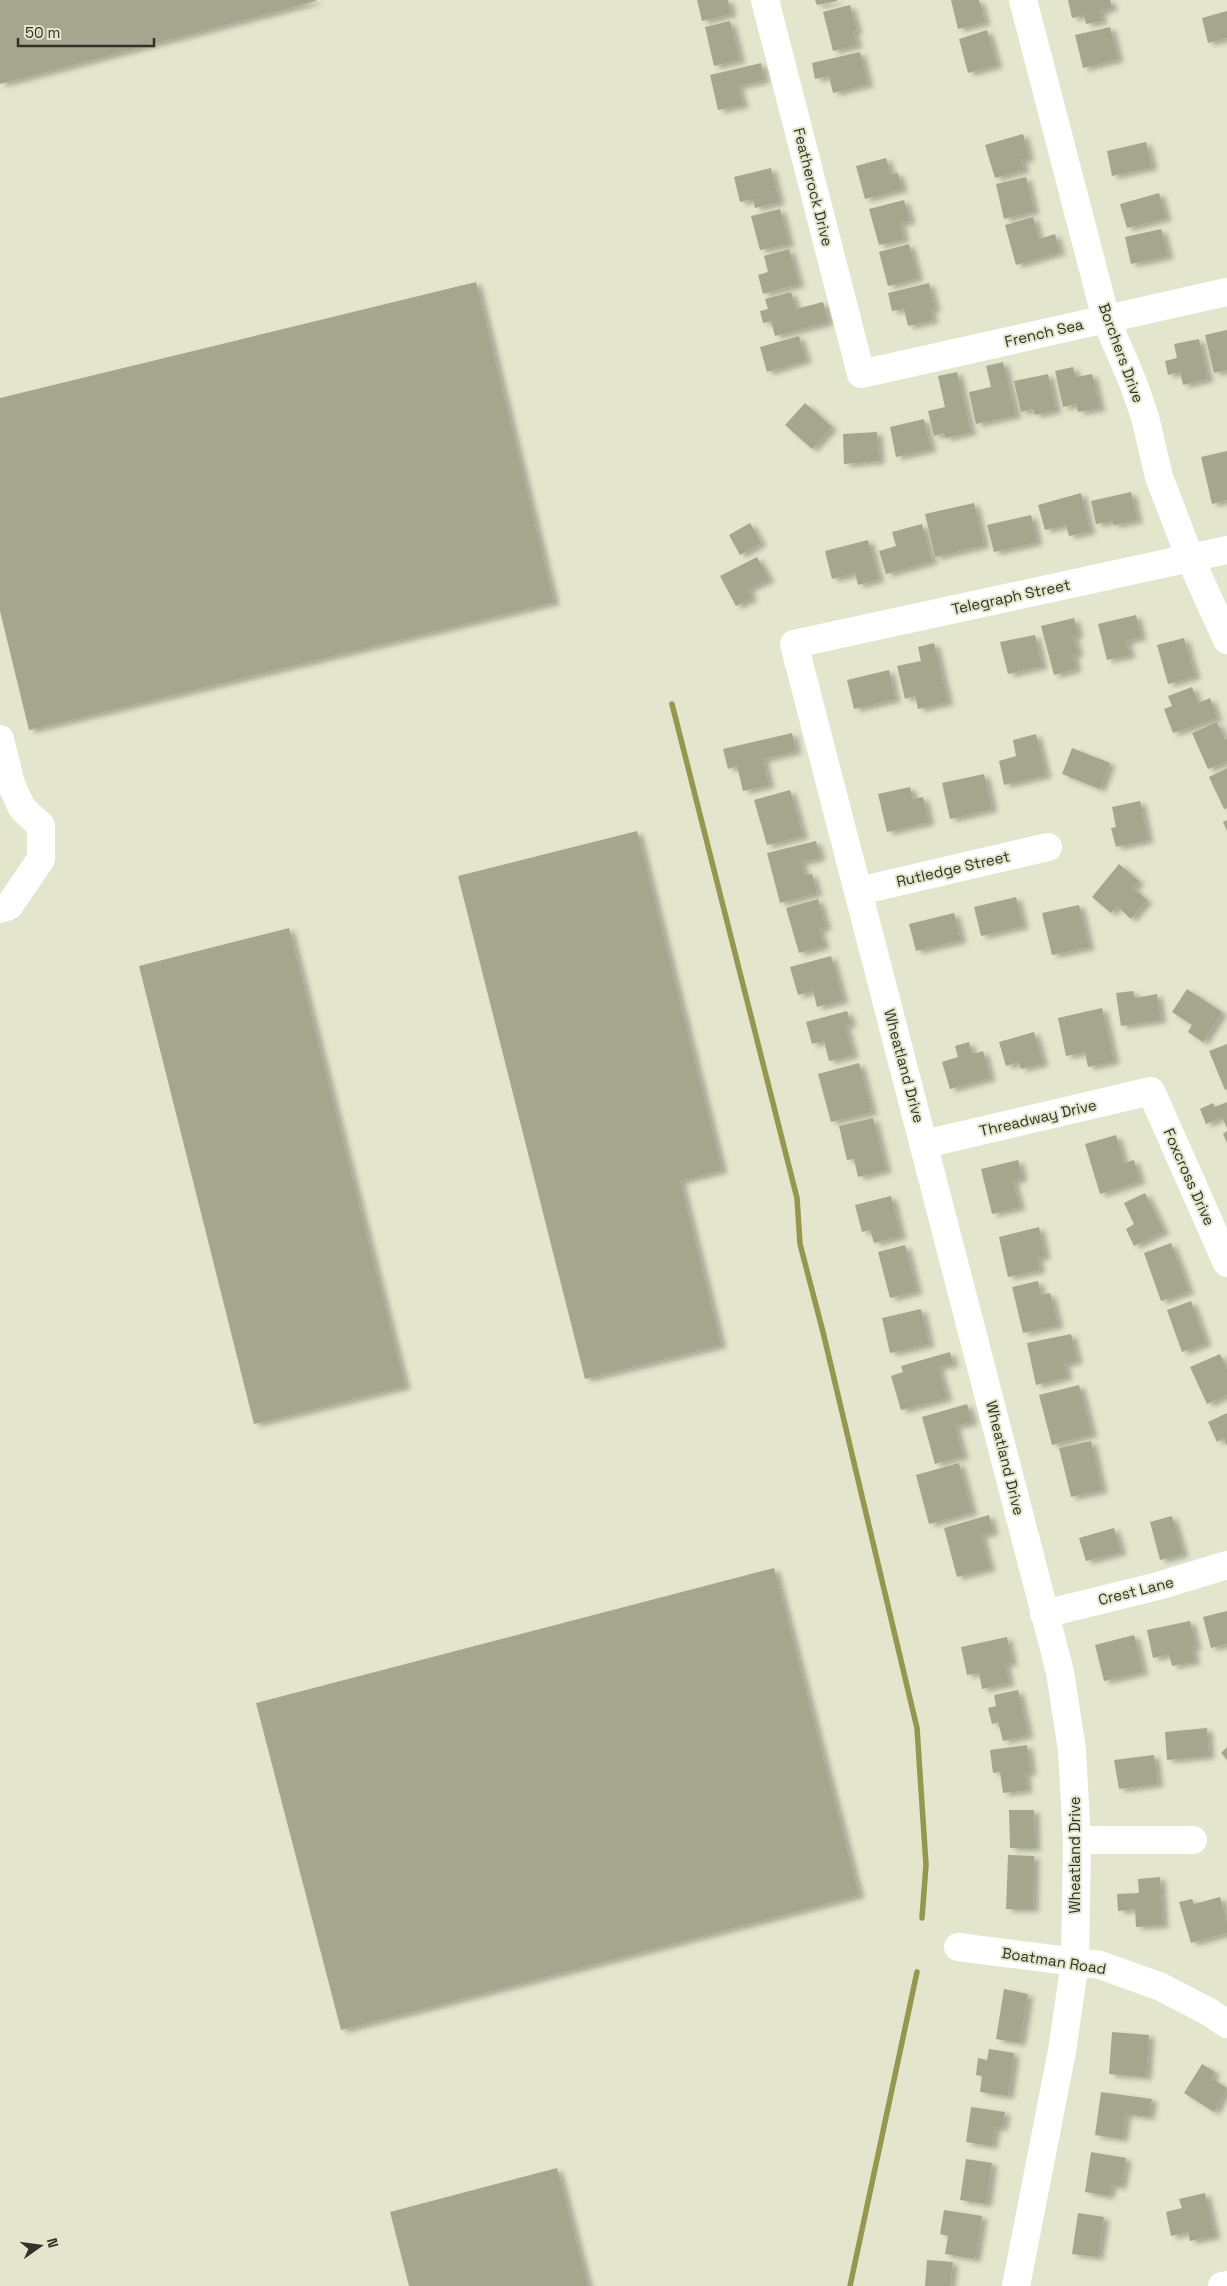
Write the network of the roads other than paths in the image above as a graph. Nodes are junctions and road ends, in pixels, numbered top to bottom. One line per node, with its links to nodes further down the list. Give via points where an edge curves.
1 (765, 0): 5 (street, Featherock Drive)
2 (1023, 0): 4 (street, Borchers Drive)
3 (1227, 292): 4 (street, French Sea)
4 (1106, 318): 5 (street, French Sea); 7 (street, Borchers Drive, via 1134,385 1159,477)
5 (861, 374)
6 (1227, 550): 7 (street, Telegraph Street)
7 (1190, 558): 8 (street, Borchers Drive); 9 (street, Telegraph Street)
8 (1227, 640)
9 (794, 644): 12 (street, Wheatland Drive)
10 (0, 739): 13 (street, via 11,784 22,808 41,826 41,859 8,906)
11 (1048, 847): 12 (street, Rutledge Street)
12 (859, 891): 15 (street, Wheatland Drive)
13 (0, 909)
14 (1151, 1091): 15 (street, Threadway Drive); 16 (street, Foxcross Drive)
15 (925, 1144): 18 (street, Wheatland Drive)
16 (1227, 1263)
17 (1227, 1565): 18 (street, Crest Lane)
18 (1044, 1614): 19 (street, Wheatland Drive, via 1060,1672 1072,1750)
19 (1078, 1840): 20 (street); 22 (street, Wheatland Drive)
20 (1193, 1840)
21 (958, 1947): 22 (street, Boatman Road)
22 (1074, 1962): 23 (street, Boatman Road, via 1100,1965 1161,1987); 25 (street, Wheatland Drive, via 1062,2050)
23 (1227, 2024)
24 (1227, 2284): 26 (street)
25 (1016, 2286)
26 (1222, 2286)

